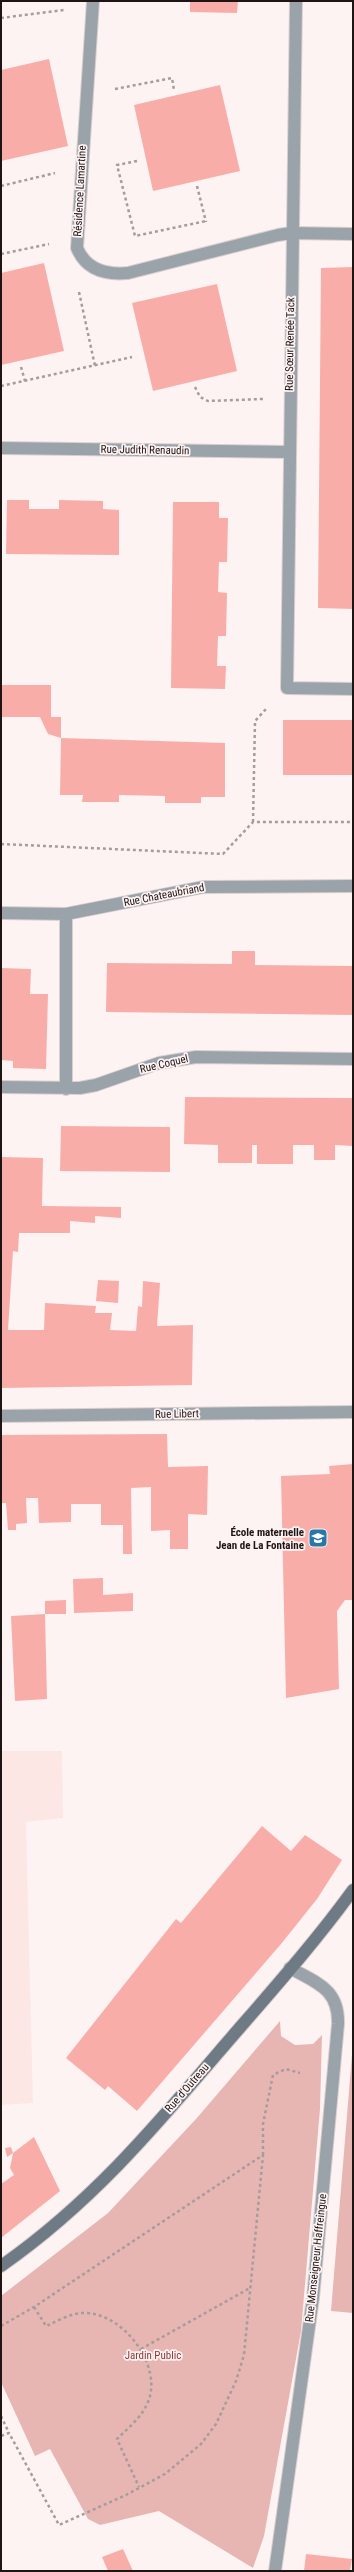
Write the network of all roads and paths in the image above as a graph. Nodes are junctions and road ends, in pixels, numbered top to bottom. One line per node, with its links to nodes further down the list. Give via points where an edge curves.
1 (296, 1): 11 (street, Rue Sœur Renée Tack)
2 (92, 3): 3 (path); 5 (street, Résidence Lamartine)
3 (1, 18)
4 (174, 90): 5 (path, via 172,78)
5 (86, 95): 7 (street, Résidence Lamartine)
6 (137, 161): 10 (path, via 118,165 135,236)
7 (82, 167): 8 (path); 13 (street, Résidence Lamartine)
8 (1, 186)
9 (197, 186): 10 (path)
10 (206, 221): 14 (path)
11 (292, 233): 12 (street, Résidence Lamartine); 14 (street, Résidence Lamartine); 25 (street, Rue Sœur Renée Tack)
12 (353, 234)
13 (78, 238): 14 (street, Résidence Lamartine, via 80,254 90,266 99,271 116,274); 15 (path)
14 (214, 251)
15 (1, 254)
16 (79, 290): 18 (path)
17 (132, 357): 18 (path)
18 (95, 366): 20 (path)
19 (21, 367): 20 (path)
20 (25, 381): 21 (path)
21 (1, 386)
22 (195, 387): 23 (path, via 200,397 208,401 263,399)
23 (263, 392)
24 (1, 448): 25 (street, Rue Judith Renaudin)
25 (289, 452): 26 (street, Rue Sœur Renée Tack)
26 (287, 688): 27 (street); 28 (path, via 255,720)
27 (353, 689)
28 (253, 822): 29 (path); 30 (path, via 224,854)
29 (353, 822)
30 (1, 844)
31 (353, 886): 33 (street, Rue Chateaubriand, via 203,887)
32 (1, 913): 33 (street, Rue Chateaubriand)
33 (66, 914): 36 (street)
34 (353, 1059): 36 (street, Rue Coquel, via 184,1058 159,1063 96,1085)
35 (1, 1087): 36 (street, Rue Coquel)
36 (66, 1089)
37 (353, 1412): 38 (street, Rue Libert)
38 (1, 1416)
39 (353, 1890): 40 (street, Rue d'Outreau)
40 (290, 1968): 43 (street, Rue d'Outreau, via 135,2149 99,2187 29,2247); 52 (street, Rue Monseigneur Haffreingue, via 329,1991 339,2010 313,2298)
41 (300, 2073): 42 (path, via 286,2069 272,2075 263,2124)
42 (263, 2155): 44 (path); 45 (path)
43 (1, 2266)
44 (251, 2288): 47 (path); 51 (path, via 244,2356 236,2381 216,2424 201,2444 183,2460 165,2474)
45 (34, 2307): 46 (path); 47 (path, via 46,2326 67,2316 86,2313 104,2317 121,2327)
46 (1, 2326)
47 (140, 2349): 51 (path, via 152,2384 148,2401 134,2422 116,2439)
48 (1, 2416): 49 (path)
49 (9, 2432): 50 (path); 51 (path, via 59,2525)
50 (1, 2436)
51 (139, 2487)
52 (275, 2571)

